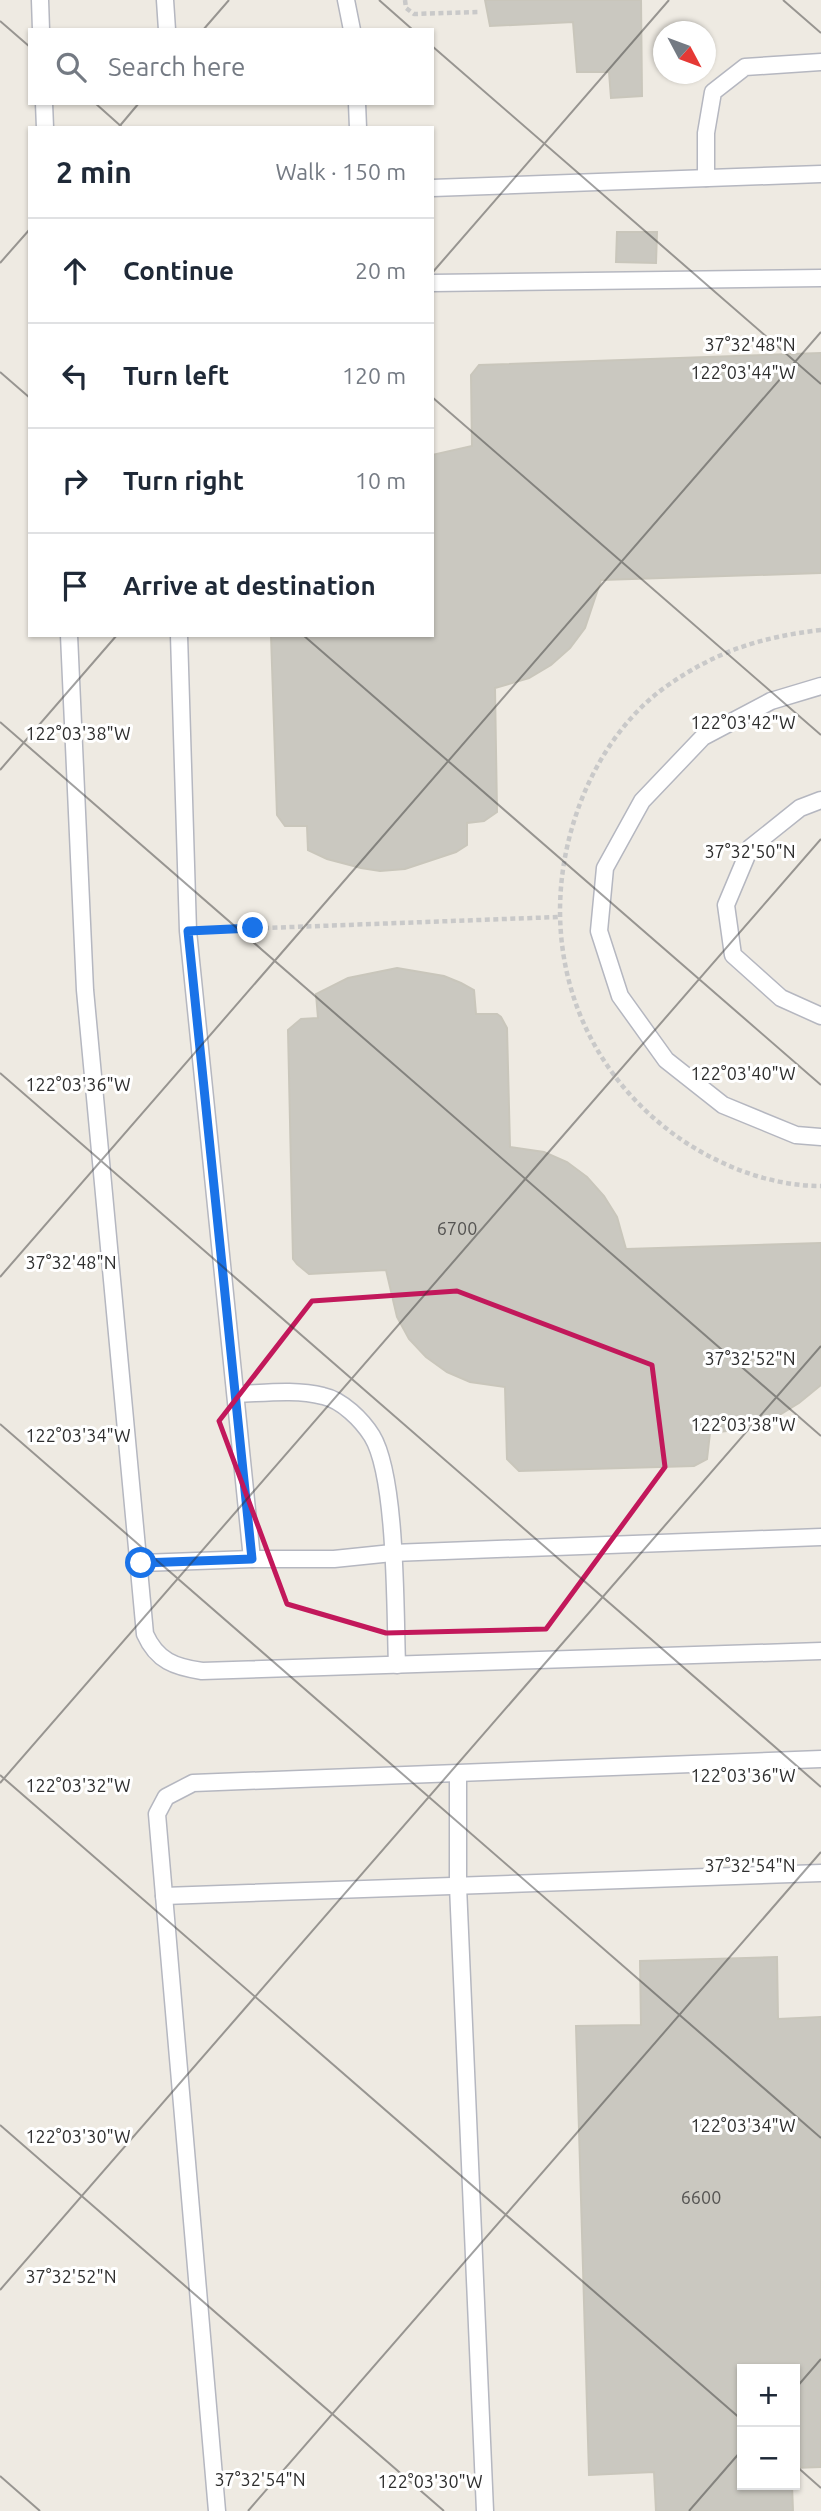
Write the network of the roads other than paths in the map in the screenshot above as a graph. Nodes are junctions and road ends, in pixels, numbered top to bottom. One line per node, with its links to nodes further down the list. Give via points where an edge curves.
1 (40, 0): 4 (lane)
2 (165, 0): 5 (lane)
3 (346, 0): 6 (lane)
4 (41, 28)
5 (167, 28)
6 (352, 28)
7 (821, 62): 13 (lane, via 746,67 713,92 706,133)
8 (44, 105): 10 (lane)
9 (357, 105): 11 (lane)
10 (46, 126)
11 (358, 126)
12 (821, 174): 13 (lane)
13 (706, 178): 14 (lane)
14 (434, 188)
15 (821, 278): 16 (lane)
16 (434, 284)
17 (69, 637): 27 (lane, via 85,990)
18 (179, 637): 23 (lane, via 188,931)
19 (821, 686): 22 (lane, via 771,701 703,737 642,801 605,868 599,931 620,996 666,1060 723,1105 796,1135)
20 (821, 800): 21 (lane, via 800,808 750,848 726,905 733,955 781,998)
21 (821, 1016)
22 (821, 1137)
23 (237, 1394): 25 (lane, via 300,1392 326,1396 348,1408 372,1437 382,1467); 26 (lane)
24 (821, 1537): 25 (lane)
25 (393, 1553): 26 (lane); 29 (lane)
26 (252, 1559): 27 (lane)
27 (141, 1563): 29 (lane, via 145,1634 153,1650 174,1665 202,1671)
28 (821, 1651): 29 (lane)
29 (397, 1665)
30 (821, 1759): 31 (lane)
31 (457, 1774): 33 (lane); 34 (lane, via 193,1783 166,1797 157,1814)
32 (821, 1873): 33 (lane)
33 (458, 1886): 34 (lane); 36 (lane)
34 (164, 1896): 35 (lane)
35 (217, 2511)
36 (485, 2511)

